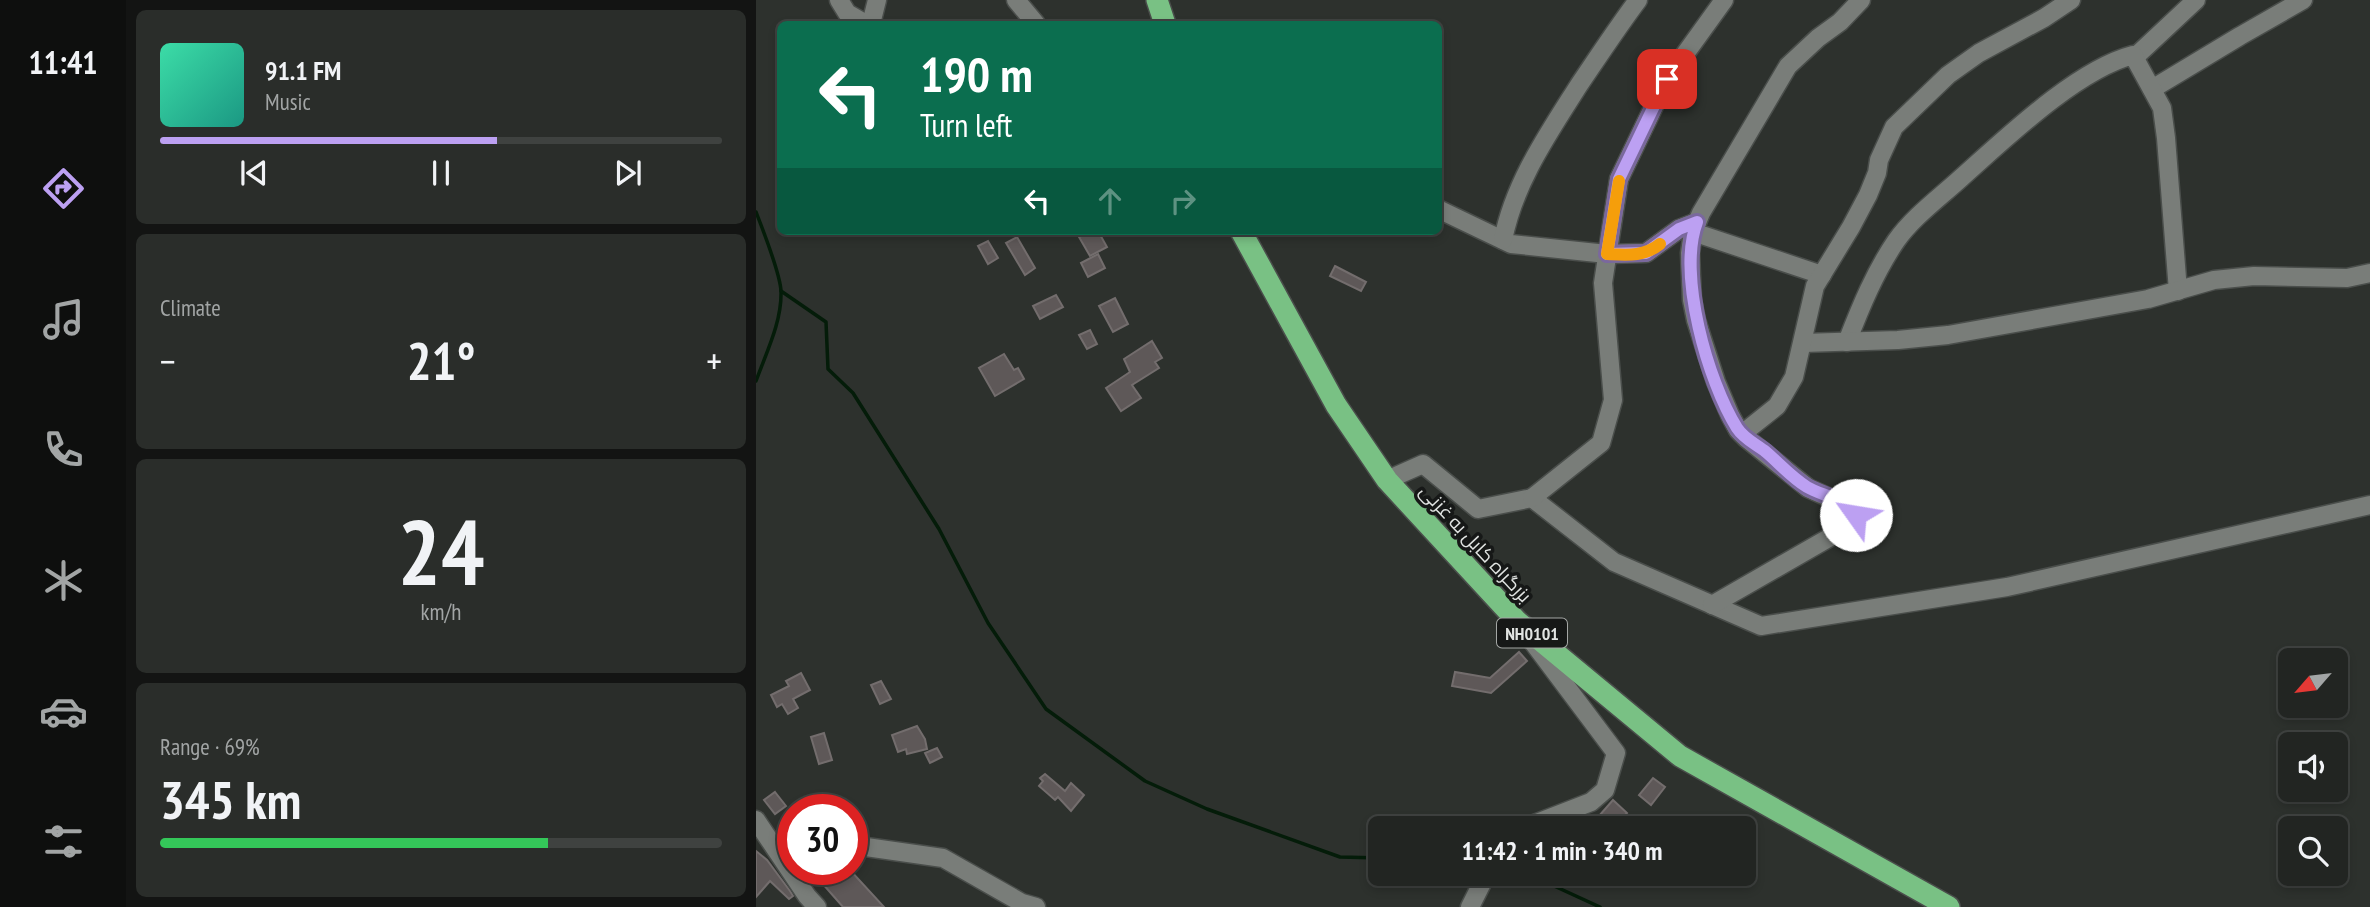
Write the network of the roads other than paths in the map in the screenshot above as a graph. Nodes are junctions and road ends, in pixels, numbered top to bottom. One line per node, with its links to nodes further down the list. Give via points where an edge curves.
1 (839, 0): 11 (street, via 848,13)
2 (877, 0): 12 (street)
3 (1016, 0): 13 (street)
4 (1157, 0): 14 (highway)
5 (1638, 0): 20 (street, via 1521,183)
6 (1724, 0): 21 (street, via 1667,79 1619,179)
7 (1861, 0): 18 (street, via 1788,66)
8 (2071, 0): 23 (street, via 1958,68 1894,127 1868,195)
9 (2196, 0): 15 (street)
10 (2303, 0): 16 (street)
11 (863, 21)
12 (869, 21)
13 (1033, 21)
14 (1164, 21)
15 (2135, 57): 16 (street); 25 (street, via 2128,56 2084,78 1919,216 1879,267)
16 (2152, 89): 24 (street, via 2162,108 2166,138)
17 (1442, 211): 20 (street)
18 (1695, 227): 21 (street, via 1679,229 1646,253); 23 (street); 27 (street, via 1690,253 1696,320 1716,382)
19 (1243, 235): 28 (highway, بزرگراه کابل به غزنی / NH0101, via 1336,405)
20 (1503, 240): 21 (street, via 1518,246)
21 (1607, 254): 29 (street, via 1602,283 1613,400 1601,443)
22 (2370, 273): 24 (street, via 2347,278 2254,276)
23 (1822, 275): 26 (street, via 1815,286)
24 (2178, 290): 25 (street, via 1960,334)
25 (1847, 342): 26 (street)
26 (1803, 343): 27 (street, via 1794,377 1777,406)
27 (1742, 434): 31 (street, via 1808,488 1852,508 1856,519)
28 (1387, 480): 29 (street, via 1423,464 1478,509); 32 (highway, بزرگراه کابل به غزنی / NH0101)
29 (1532, 498): 31 (street, via 1614,562)
30 (2370, 505): 31 (street, via 2007,587 1760,625)
31 (1712, 605)
32 (1517, 621): 33 (street, via 1616,753 1605,790 1591,803); 40 (highway, بزرگراه کابل به غزنی / NH0101, via 1680,756)
33 (1556, 816)
34 (756, 820): 35 (street)
35 (777, 843)
36 (868, 847): 39 (street, via 943,858)
37 (800, 885): 38 (street)
38 (807, 903)
39 (1036, 907)
40 (1949, 907)

